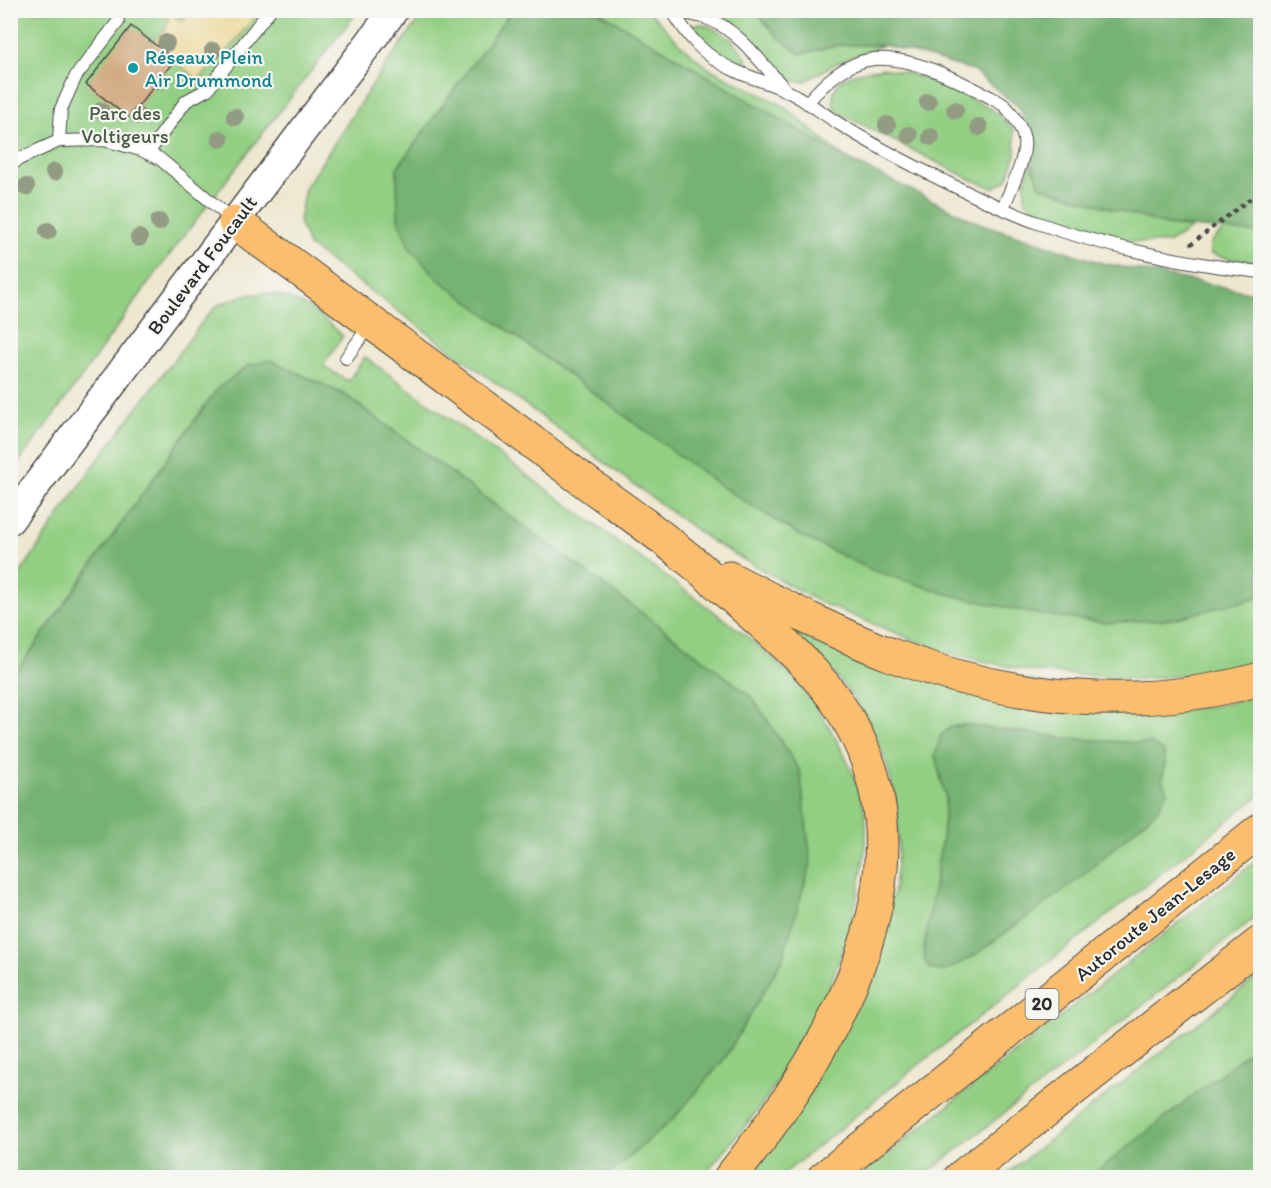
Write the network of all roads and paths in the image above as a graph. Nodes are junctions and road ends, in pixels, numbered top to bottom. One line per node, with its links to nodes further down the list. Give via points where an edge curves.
1 (270, 10): 10 (lane, via 208,90 186,101)
2 (394, 10): 14 (street, Boulevard Foucault)
3 (673, 10): 7 (lane, via 725,28); 7 (lane, via 686,33 713,59)
4 (118, 22): 9 (lane, via 76,76 61,109)
5 (155, 85): 6 (path)
6 (163, 90)
7 (787, 91): 8 (lane)
8 (807, 104): 13 (lane, via 914,166); 13 (lane, via 831,77 873,59 919,65 975,89 1006,106 1024,139 1022,159)
9 (59, 141): 10 (lane, via 104,140); 11 (lane)
10 (148, 153): 14 (lane)
11 (10, 166)
12 (1260, 191): 15 (path)
13 (1003, 208): 15 (lane, via 1089,239)
14 (235, 222): 17 (highway); 19 (street, Boulevard Foucault)
15 (1172, 257): 16 (lane)
16 (1260, 272)
17 (372, 323): 18 (lane); 20 (highway)
18 (346, 358)
19 (10, 520)
20 (685, 555): 21 (highway, via 804,617 870,646 991,684 1047,694 1122,700 1195,694); 24 (highway, via 805,663 840,705 871,770 883,840 881,878 871,924 840,1010 792,1093)
21 (1260, 680)
22 (1260, 830): 25 (highway, Autoroute Jean-Lesage / 20)
23 (1260, 943): 26 (highway)
24 (730, 1178)
25 (824, 1178)
26 (960, 1178)

